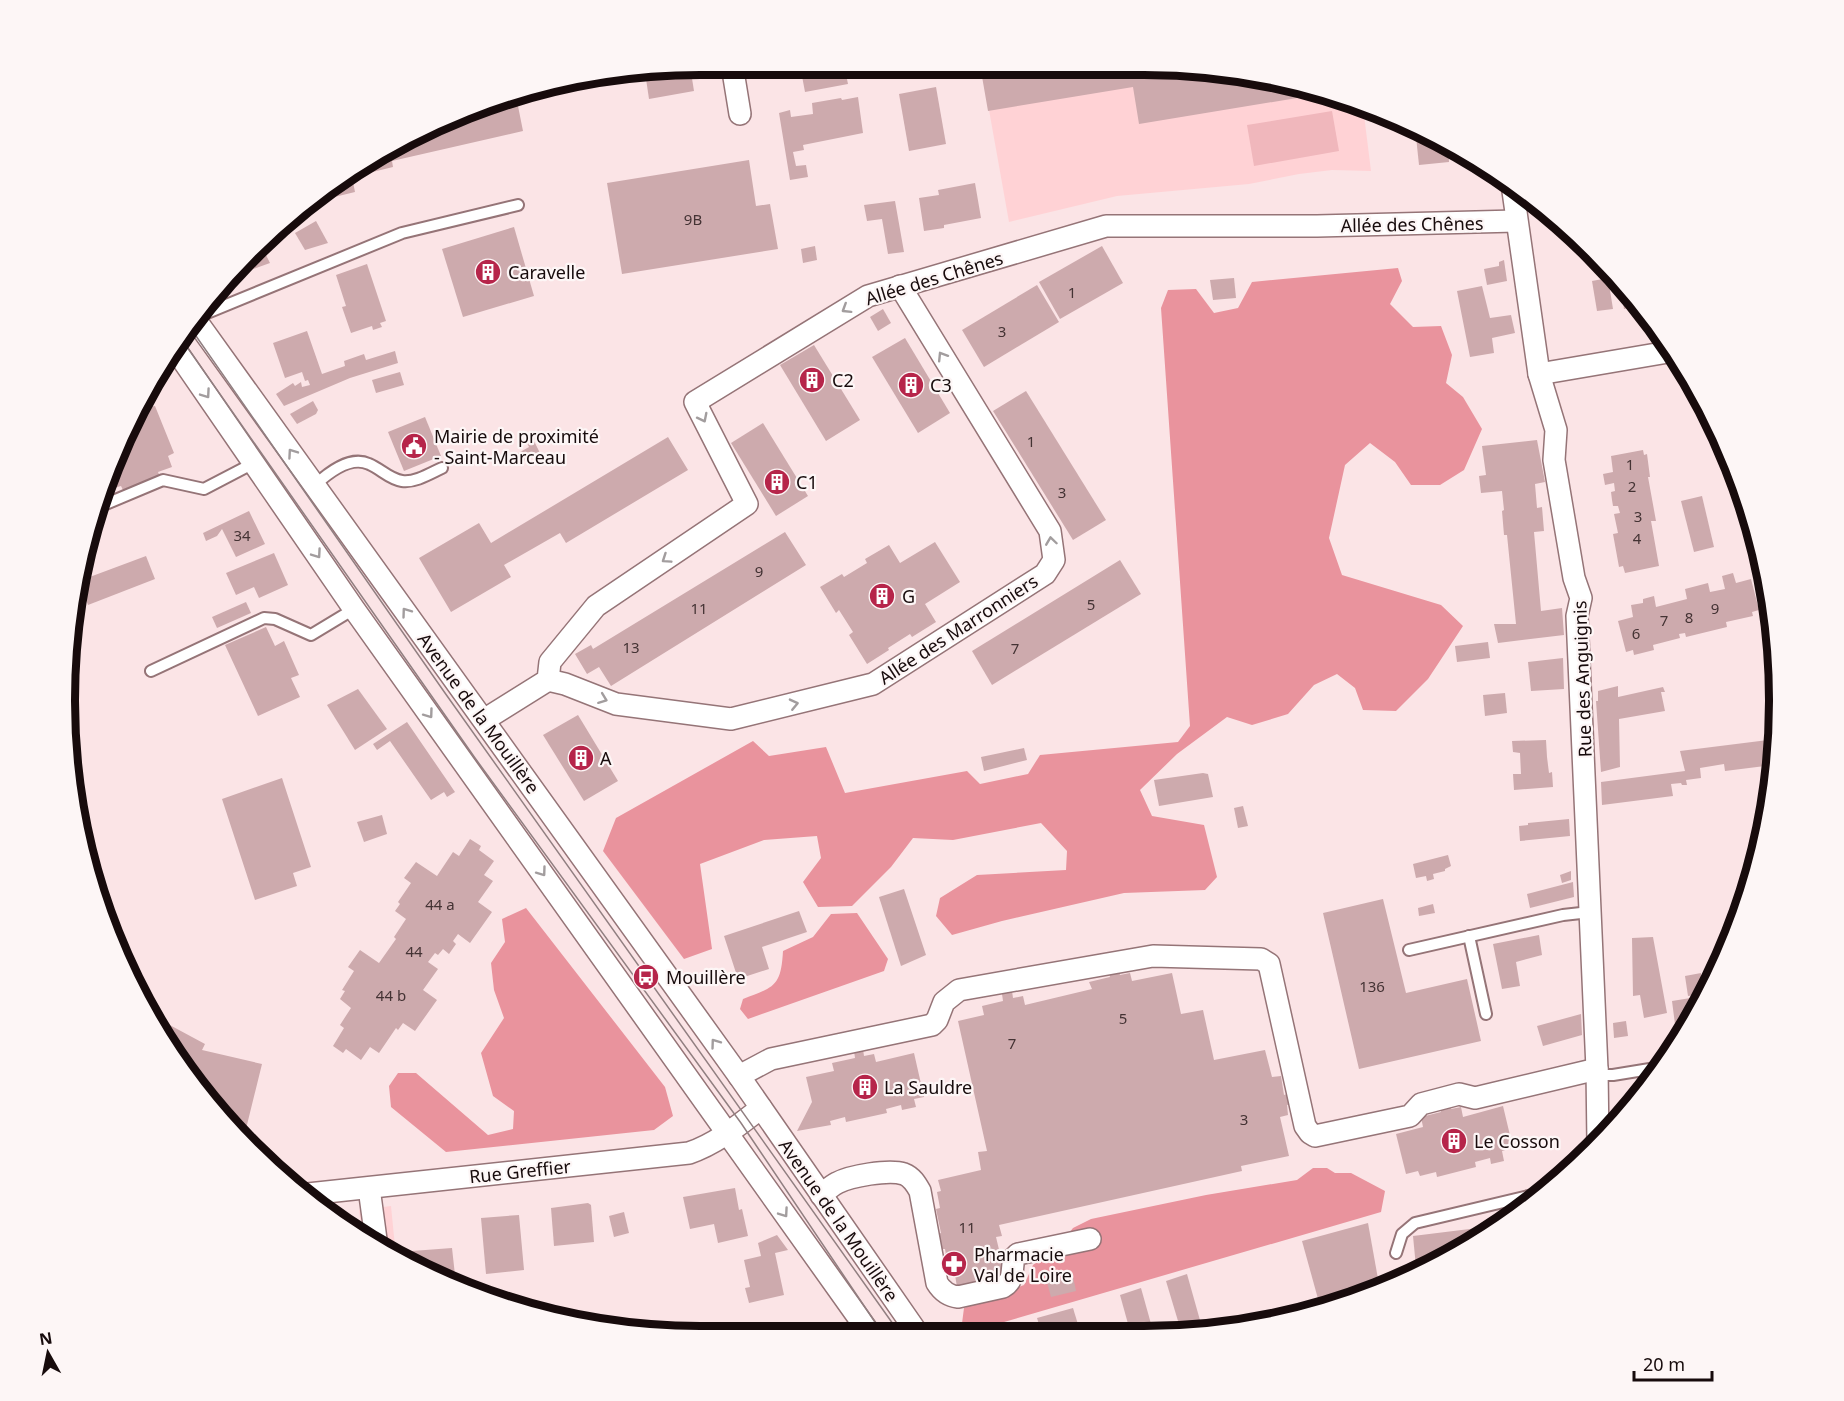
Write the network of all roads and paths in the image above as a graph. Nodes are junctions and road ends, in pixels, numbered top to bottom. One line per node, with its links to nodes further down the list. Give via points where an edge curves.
1 (734, 75): 2 (street)
2 (740, 114)
3 (1513, 196): 5 (street, Rue des Anguignis)
4 (519, 205): 7 (lane, via 402,233)
5 (1516, 221): 6 (street, Allée des Chênes, via 1106,226); 11 (street, Rue des Anguignis)
6 (900, 286): 18 (street, Allée des Chênes, one-way to 18, via 868,296 695,402 747,504 596,606 550,662); 18 (street, Allée des Marronniers, one-way to 6, via 616,704 730,719 873,684 1045,574 1054,560 1050,531)
7 (211, 311)
8 (200, 326): 14 (street, Avenue de la Mouillère, one-way to 8)
9 (1664, 353): 11 (street)
10 (179, 355): 12 (street, one-way to 12)
11 (1539, 374): 20 (street, Rue des Anguignis, via 1556,430 1554,460 1574,578 1581,598 1577,616)
12 (254, 463): 15 (lane, via 204,489 162,480); 16 (street, one-way to 16)
13 (442, 468): 14 (lane, via 403,481 360,461 340,465)
14 (315, 485): 19 (street, Avenue de la Mouillère, one-way to 14)
15 (107, 504)
16 (354, 609): 17 (lane, via 311,635 275,618 264,618); 29 (street, one-way to 29)
17 (151, 671)
18 (548, 680): 19 (street)
19 (484, 720): 26 (street, Avenue de la Mouillère, one-way to 19)
20 (1590, 912): 21 (lane); 25 (street, Rue des Anguignis)
21 (1468, 936): 22 (lane); 23 (lane)
22 (1409, 950)
23 (1486, 1014)
24 (1649, 1068): 25 (lane, via 1613,1075)
25 (1597, 1072): 26 (street, via 1475,1098 1459,1094 1421,1104 1410,1116 1315,1136 1305,1126 1269,964 1261,959 1153,956 959,990 945,1002 932,1025 771,1059); 28 (street, Rue des Anguignis)
26 (739, 1076): 27 (street, Avenue de la Mouillère)
27 (761, 1108): 29 (street); 32 (street, Avenue de la Mouillère)
28 (1598, 1130)
29 (728, 1132): 30 (street, Rue Greffier, via 689,1153); 37 (street, one-way to 37)
30 (369, 1188): 31 (street, Rue Greffier); 34 (street)
31 (315, 1193)
32 (821, 1195): 35 (street, via 836,1183 853,1177 894,1172 915,1182 938,1283 941,1289 958,1297 1009,1284 1018,1254); 38 (street, Avenue de la Mouillère)
33 (1524, 1197): 36 (lane, via 1415,1223 1402,1234)
34 (375, 1234)
35 (1090, 1239)
36 (1396, 1253)
37 (864, 1326)
38 (913, 1326)

